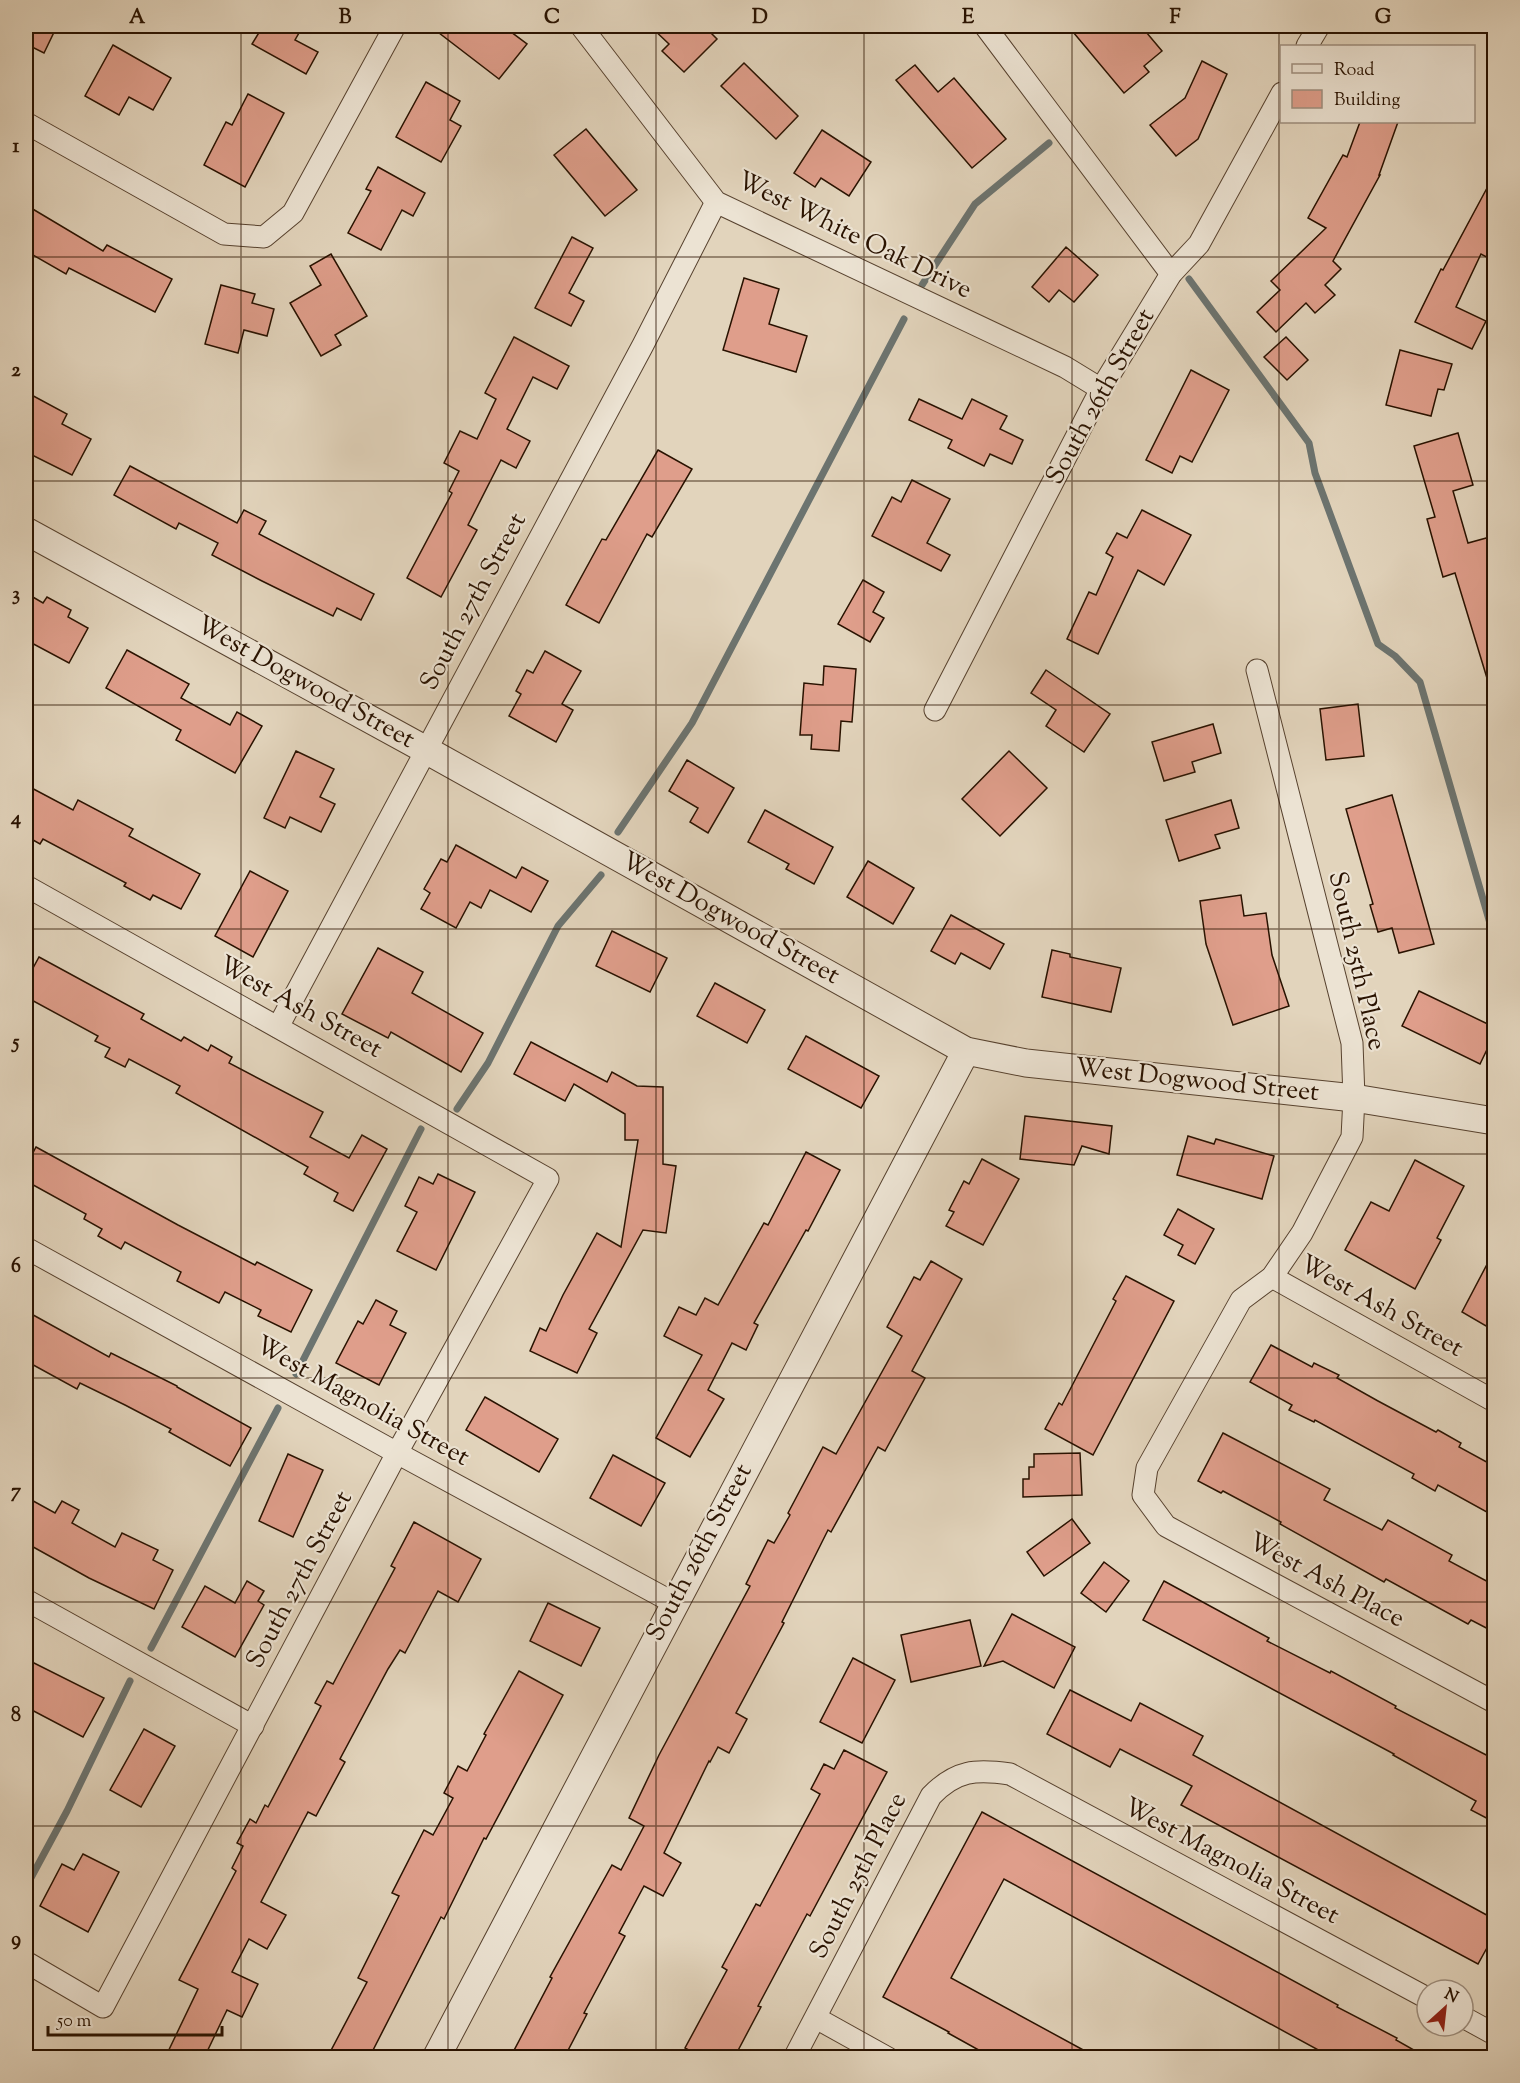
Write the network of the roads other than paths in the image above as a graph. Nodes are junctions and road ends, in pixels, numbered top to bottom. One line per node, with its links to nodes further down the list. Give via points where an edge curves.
1 (395, 26): 7 (street, via 293,213 264,237 224,234)
2 (581, 26): 8 (street, West White Oak Drive)
3 (985, 26): 9 (street)
4 (1319, 26): 5 (street)
5 (1308, 45)
6 (1280, 95): 9 (street, South 26th Street, via 1199,244)
7 (26, 123)
8 (716, 201): 10 (street, West White Oak Drive, via 1065,367); 14 (street, South 27th Street)
9 (1171, 274): 10 (street, South 26th Street)
10 (1101, 389): 13 (street, South 26th Street)
11 (26, 531): 14 (street, West Dogwood Street)
12 (1257, 670): 18 (street, South 25th Place, via 1352,1043)
13 (935, 710)
14 (426, 750): 16 (street, South 27th Street); 17 (street, West Dogwood Street)
15 (26, 886): 16 (street, West Ash Street)
16 (278, 1027): 20 (street, West Ash Street)
17 (966, 1051): 18 (street, West Dogwood Street, via 1026,1063); 27 (street, South 26th Street)
18 (1354, 1098): 19 (street, West Dogwood Street); 22 (street, South 25th Place, via 1352,1137 1302,1233)
19 (1494, 1121)
20 (548, 1179): 24 (street, South 27th Street)
21 (26, 1248): 24 (street, West Magnolia Street)
22 (1272, 1277): 23 (street, West Ash Street); 25 (street, South 25th Place, via 1241,1300 1147,1468)
23 (1494, 1401)
24 (397, 1453): 27 (street, West Magnolia Street); 29 (street, South 27th Street)
25 (1143, 1495): 28 (street, West Ash Place, via 1166,1526)
26 (26, 1600): 29 (street)
27 (674, 1603): 36 (street, South 26th Street)
28 (1494, 1702)
29 (253, 1726): 31 (street, South 27th Street, via 103,2007)
30 (1010, 1774): 32 (street, West Magnolia Street); 33 (street, South 25th Place, via 964,1773 944,1782 931,1796)
31 (26, 1962)
32 (1415, 1992)
33 (816, 2018): 37 (street, South 25th Place); 38 (street)
34 (1475, 2024): 35 (street)
35 (1494, 2034)
36 (436, 2058)
37 (794, 2058)
38 (888, 2058)

